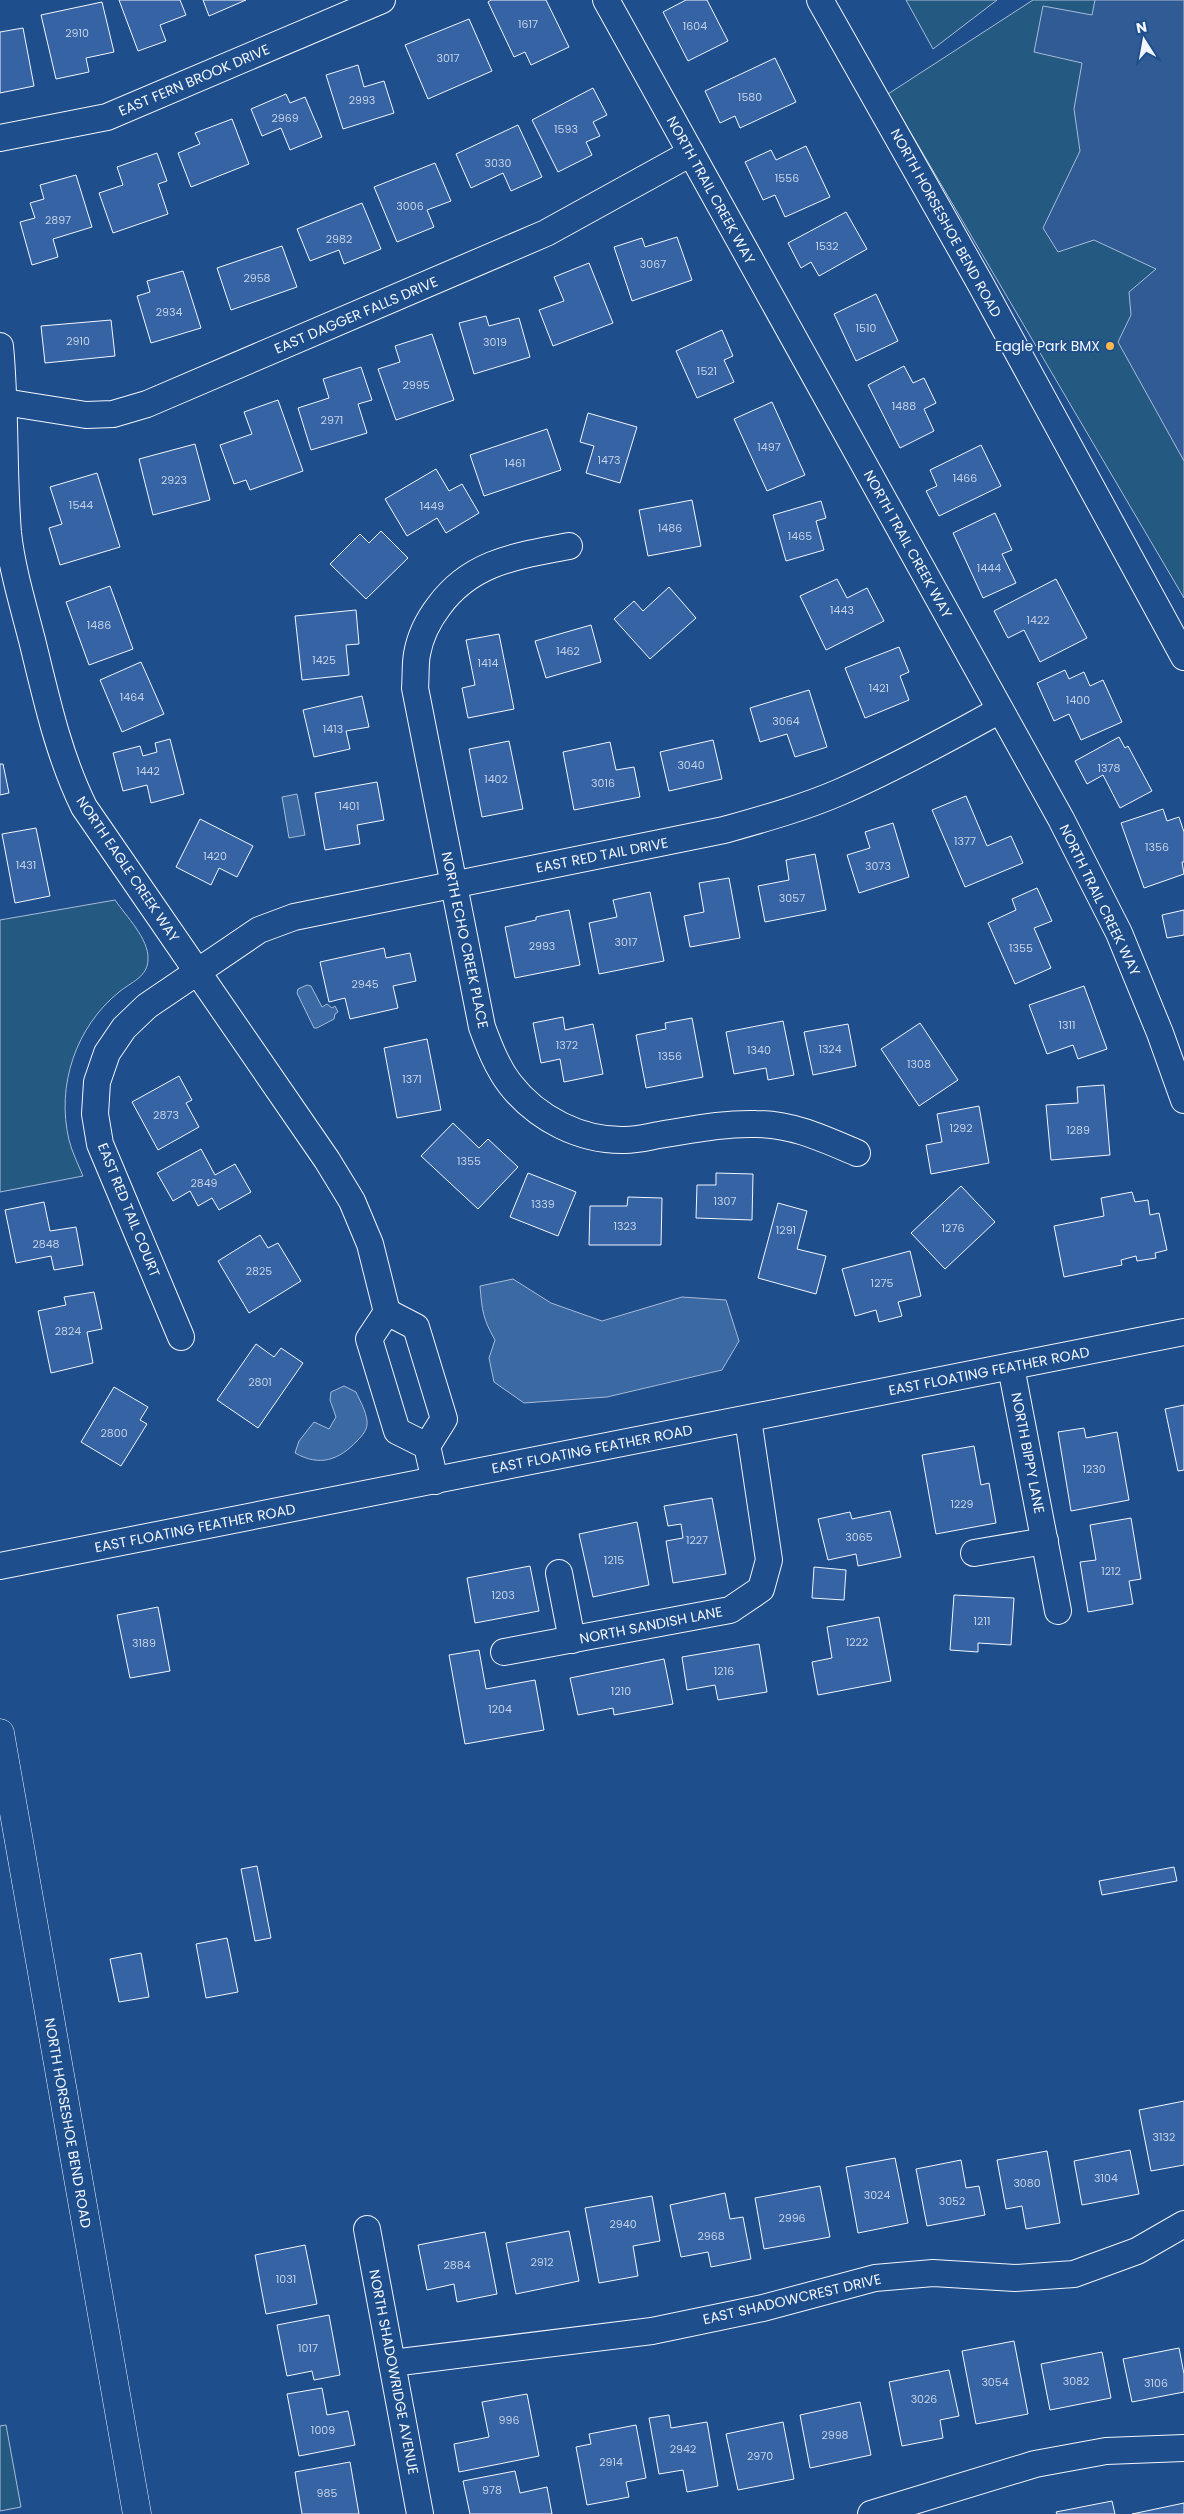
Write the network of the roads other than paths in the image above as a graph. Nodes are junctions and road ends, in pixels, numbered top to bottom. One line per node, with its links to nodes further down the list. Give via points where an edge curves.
1 (382, 0): 4 (street, EAST FERN BROOK DRIVE, via 107,117)
2 (606, 0): 5 (street, NORTH TRAIL CREEK WAY)
3 (820, 0): 9 (street, NORTH HORSESHOE BEND ROAD, via 980,283)
4 (0, 138)
5 (691, 153): 7 (street, EAST DAGGER FALLS DRIVE, via 546,233 147,404 113,414 86,415); 10 (street, NORTH TRAIL CREEK WAY)
6 (0, 346): 7 (street, NORTH EAGLE CREEK WAY)
7 (4, 402): 12 (street, NORTH EAGLE CREEK WAY, via 6,508 12,561 66,768 84,807)
8 (569, 546): 11 (street, NORTH ECHO CREEK PLACE, via 513,557 478,569 450,591 429,619 417,654 415,688)
9 (1184, 657)
10 (1000, 710): 11 (street, EAST RED TAIL DRIVE, via 894,768 782,814 724,830); 13 (street, NORTH TRAIL CREEK WAY, via 1119,933)
11 (453, 885): 12 (street, EAST RED TAIL DRIVE, via 294,917 259,930); 14 (street, NORTH ECHO CREEK PLACE, via 482,1027 492,1054 510,1084 536,1110 563,1127 592,1137 625,1140 732,1124 758,1124 812,1133)
12 (197, 972): 15 (street, NORTH EAGLE CREEK WAY, via 352,1201 370,1244); 17 (street, EAST RED TAIL COURT, via 148,1006 124,1028 107,1053 97,1082 95,1114 100,1144)
13 (1184, 1100)
14 (857, 1153)
15 (387, 1312): 20 (street, via 416,1326 444,1419); 20 (street, via 370,1339 394,1422 397,1431)
16 (1184, 1332): 18 (street, EAST FLOATING FEATHER ROAD)
17 (181, 1336)
18 (1011, 1367): 19 (street, EAST FLOATING FEATHER ROAD); 22 (street, NORTH BIPPY LANE)
19 (748, 1419): 21 (street, EAST FLOATING FEATHER ROAD); 27 (street, NORTH SANDISH LANE, via 769,1560 761,1589 730,1610)
20 (427, 1446): 21 (street)
21 (435, 1480): 24 (street, EAST FLOATING FEATHER ROAD)
22 (1045, 1540): 23 (street); 26 (street, NORTH BIPPY LANE)
23 (974, 1553)
24 (0, 1566)
25 (559, 1573): 27 (street, NORTH SANDISH LANE)
26 (1058, 1611)
27 (572, 1640): 28 (street, NORTH SANDISH LANE)
28 (504, 1652)
29 (0, 1733): 34 (highway, NORTH HORSESHOE BEND ROAD)
30 (1184, 2224): 32 (street, EAST SHADOWCREST DRIVE, via 1137,2251 1074,2274 1015,2278 933,2273 874,2278 763,2308 652,2331)
31 (367, 2229): 32 (street, NORTH SHADOWRIDGE AVENUE)
32 (392, 2362): 35 (street, NORTH SHADOWRIDGE AVENUE)
33 (1184, 2448): 36 (street, via 1106,2451 1035,2464)
34 (137, 2514)
35 (420, 2514)
36 (871, 2514)

